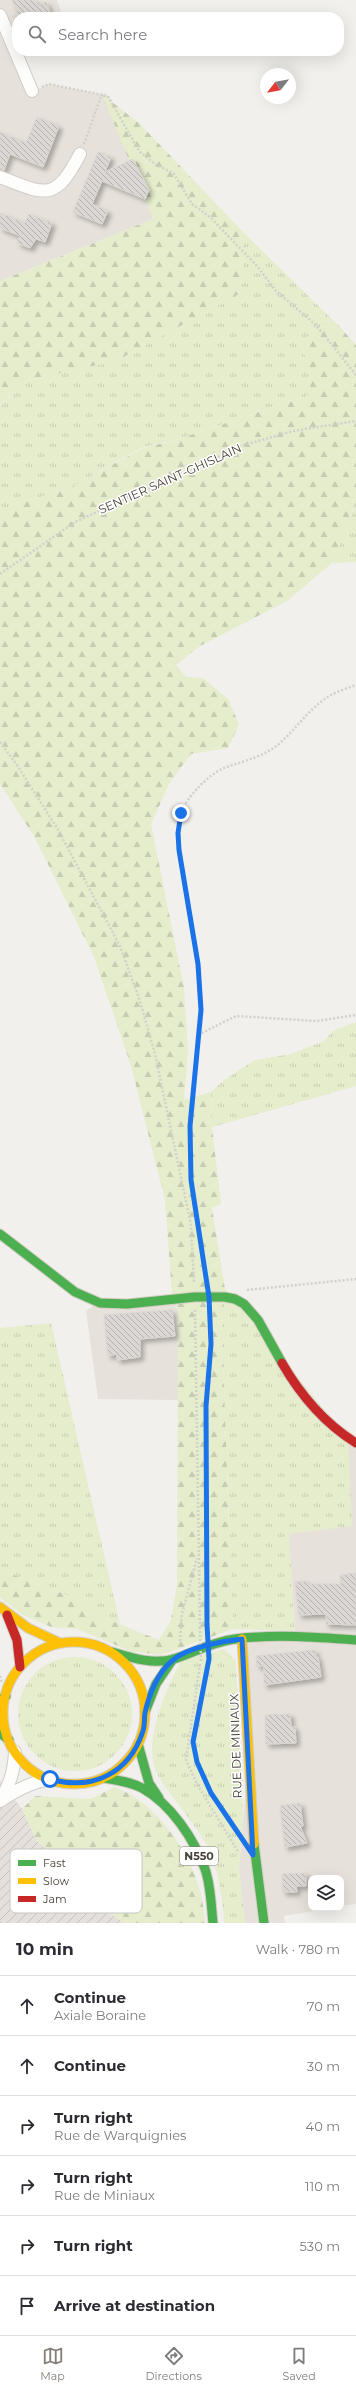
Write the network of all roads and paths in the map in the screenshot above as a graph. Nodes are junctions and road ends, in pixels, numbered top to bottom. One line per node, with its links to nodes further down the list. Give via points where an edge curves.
1 (0, 15): 2 (street)
2 (12, 44)
3 (17, 56): 4 (street)
4 (32, 91): 5 (path, via 49,84)
5 (102, 94): 6 (path); 8 (path, via 108,96 139,151 155,164 174,174 192,204 210,217 257,266 276,291 316,325)
6 (80, 154): 7 (street, via 62,183 50,191 34,190)
7 (0, 177)
8 (356, 375)
9 (356, 421): 10 (path, SENTIER SAINT-GHISLAIN, via 293,431 244,445 75,522)
10 (0, 574)
11 (356, 685): 14 (path, via 331,695 302,719 279,744 262,755 222,769 204,782 181,813 179,850 198,964 201,1010)
12 (0, 742): 17 (path, via 57,828 120,946 140,1001 164,1096 190,1225)
13 (356, 1015): 14 (path, via 317,1021 236,1016)
14 (198, 1035): 18 (path, via 190,1126 191,1180)
15 (0, 1234): 17 (street, via 63,1283 83,1296 99,1302 127,1303)
16 (356, 1279): 19 (path, via 248,1289)
17 (195, 1296): 18 (street); 21 (path)
18 (209, 1297): 19 (street); 40 (path, bridge, via 211,1344 206,1406 209,1659 193,1742 197,1762 211,1793)
19 (235, 1299): 20 (street, via 257,1319 305,1398 341,1435)
20 (356, 1443)
21 (198, 1554): 23 (path, via 182,1614); 41 (path, bridge, via 201,1662 186,1760 195,1781)
22 (3, 1610): 26 (street, via 40,1636); 29 (street, via 14,1629 20,1647)
23 (179, 1638)
24 (242, 1639): 25 (street, via 273,1636); 28 (street, via 215,1642); 43 (street, RUE DE MINIAUX, via 251,1829)
25 (356, 1640)
26 (60, 1643): 27 (street, via 84,1643); 29 (street, via 32,1656)
27 (112, 1652): 28 (street, via 138,1660); 31 (street, via 130,1668 141,1689)
28 (173, 1659): 31 (street, via 160,1675 151,1693)
29 (20, 1667): 30 (street)
30 (3, 1698): 33 (street)
31 (146, 1712): 34 (street, via 144,1729)
32 (0, 1733): 33 (street)
33 (9, 1740): 35 (street)
34 (138, 1744): 36 (street, via 124,1764); 38 (street, via 149,1783)
35 (15, 1752): 37 (street, via 30,1768); 39 (street, via 14,1770)
36 (104, 1778): 37 (street, via 77,1784); 38 (street, N550, via 124,1781 142,1788)
37 (50, 1779): 39 (street, via 13,1791)
38 (159, 1799): 42 (street, N550, via 197,1850 205,1870)
39 (0, 1800)
40 (240, 1834)
41 (242, 1858)
42 (213, 1923)
43 (264, 1923)

